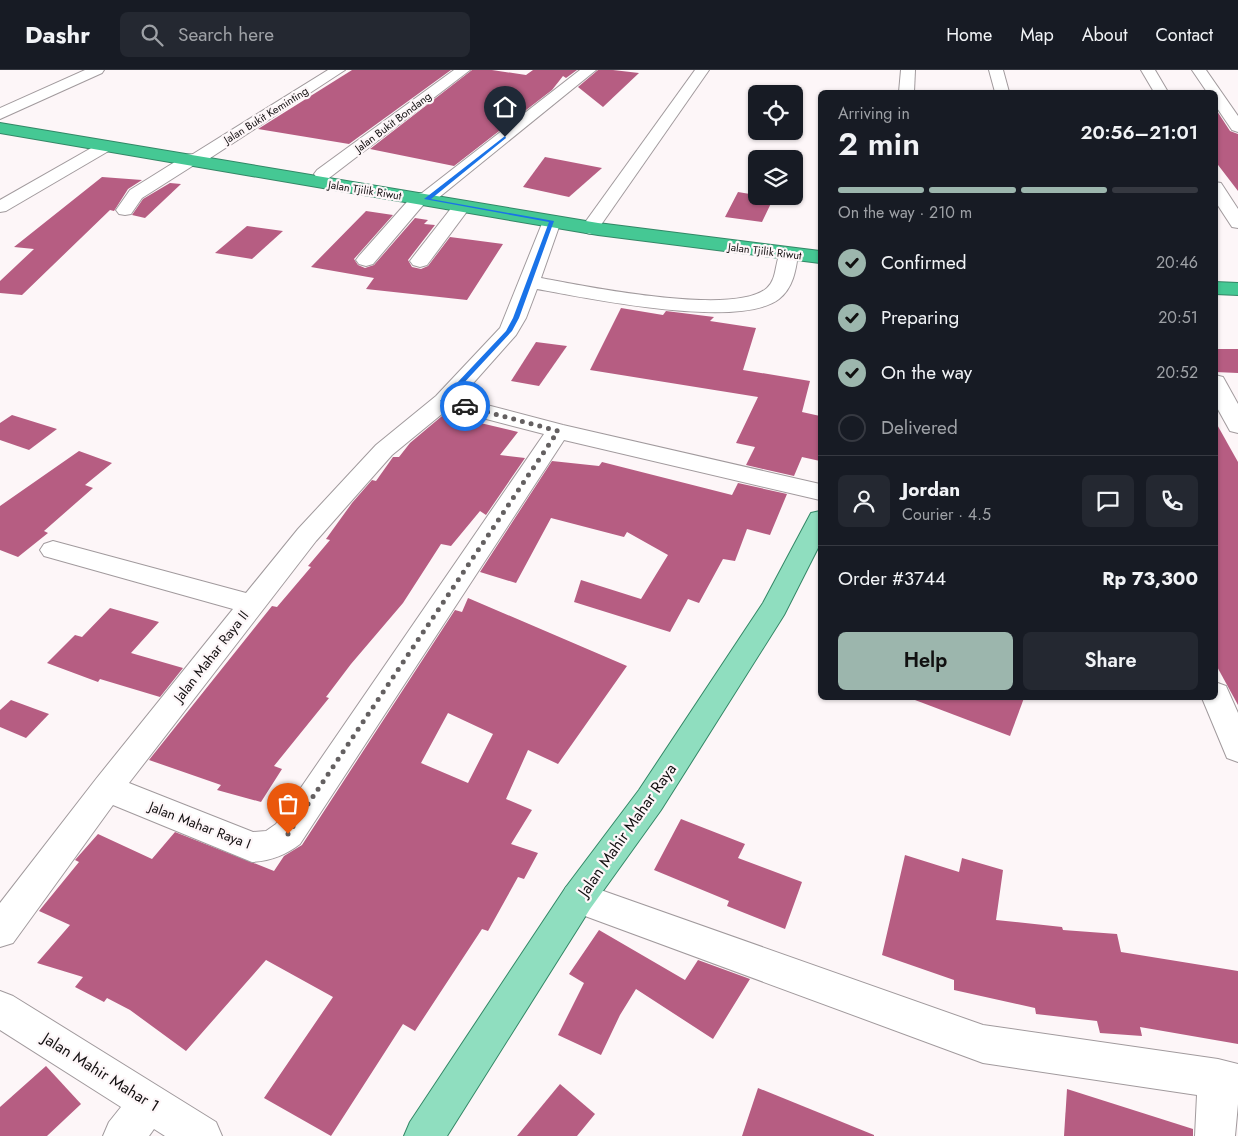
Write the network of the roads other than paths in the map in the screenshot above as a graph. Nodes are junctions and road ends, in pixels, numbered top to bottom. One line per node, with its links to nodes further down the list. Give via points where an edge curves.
1 (97, 70): 13 (street)
2 (338, 70): 19 (street, Jalan Bukit Keminting)
3 (464, 70): 20 (street, Jalan Bukit Bondang)
4 (589, 70): 22 (street)
5 (702, 70): 28 (street)
6 (908, 70): 9 (street)
7 (1148, 70): 10 (street)
8 (1199, 70): 11 (street)
9 (907, 90)
10 (1159, 90)
11 (1213, 90)
12 (1218, 98): 16 (street)
13 (22, 104): 14 (street); 17 (street, via 14,113 14,120)
14 (0, 114)
15 (0, 128): 17 (highway, Jalan Tjilik Riwut)
16 (1238, 128)
17 (22, 132): 18 (highway, Jalan Tjilik Riwut)
18 (106, 146): 19 (highway, Jalan Tjilik Riwut); 24 (street)
19 (193, 159): 22 (highway, Jalan Tjilik Riwut); 25 (street, Jalan Bukit Keminting, via 136,194)
20 (323, 174)
21 (1218, 192): 27 (street)
22 (423, 199): 23 (highway, Jalan Tjilik Riwut); 31 (street)
23 (462, 206): 26 (highway, Jalan Tjilik Riwut); 32 (street)
24 (0, 207)
25 (125, 210)
26 (552, 221): 28 (highway, Jalan Tjilik Riwut); 33 (street, Jalan Mahar Raya II)
27 (1238, 223)
28 (590, 228): 29 (highway, Jalan Tjilik Riwut)
29 (789, 254): 30 (highway, Jalan Tjilik Riwut); 33 (street, via 783,282 768,296 744,303 713,306 663,303)
30 (818, 257)
31 (366, 260)
32 (420, 261)
33 (529, 282): 36 (street, Jalan Mahar Raya II, via 509,331)
34 (1218, 288): 35 (highway)
35 (1238, 289)
36 (444, 401): 39 (street); 43 (street, Jalan Mahar Raya II, via 384,450 307,535)
37 (1221, 404): 38 (street)
38 (1238, 426)
39 (558, 431): 40 (street); 46 (street, Jalan Mahar Raya I, via 288,834 276,844 252,847)
40 (818, 492)
41 (818, 523): 47 (main road, Jalan Mahir Mahar Raya, via 774,608 650,800)
42 (53, 550): 43 (street)
43 (252, 604): 46 (street, Jalan Mahar Raya II)
44 (1218, 700): 45 (street)
45 (1238, 749)
46 (107, 788): 48 (street, Jalan Mahar Raya II)
47 (578, 898): 50 (street, via 983,1044); 54 (main road, Jalan Mahir Mahar Raya)
48 (0, 931)
49 (5, 1021): 51 (street, Jalan Mahir Mahar 1)
50 (1228, 1081): 55 (street)
51 (150, 1103): 52 (street); 53 (street, Jalan Mahir Mahar 1)
52 (123, 1136)
53 (202, 1136)
54 (424, 1136)
55 (1215, 1136)

